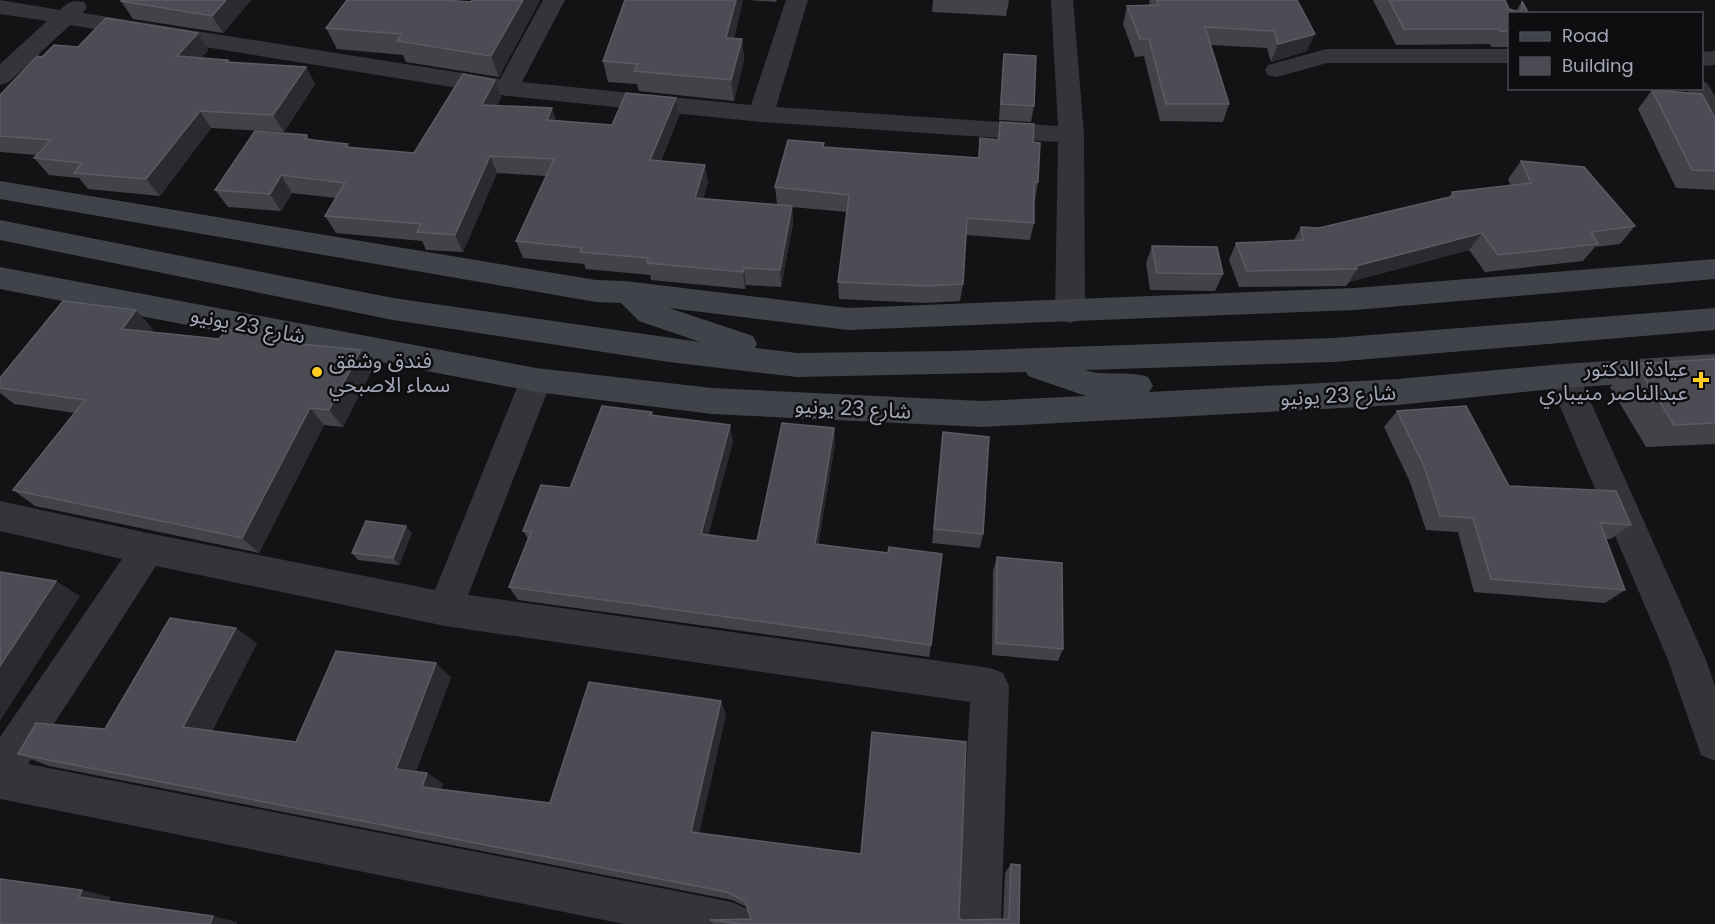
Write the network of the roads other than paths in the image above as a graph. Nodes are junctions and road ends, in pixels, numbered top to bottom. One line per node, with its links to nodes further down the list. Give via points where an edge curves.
1 (84, 0): 6 (street)
2 (554, 0): 10 (street)
3 (797, 0): 12 (street)
4 (1062, 0): 14 (street)
5 (0, 7): 6 (street)
6 (66, 18): 9 (street); 10 (street)
7 (1508, 56): 8 (street, via 1321,47)
8 (1278, 70)
9 (0, 77)
10 (507, 88): 12 (street)
11 (1699, 90): 13 (street)
12 (760, 114): 14 (street)
13 (1715, 118)
14 (1071, 135): 20 (street)
15 (0, 190): 19 (street, via 596,291)
16 (0, 230): 23 (street, via 393,309)
17 (1715, 269): 20 (street, via 1355,299)
18 (0, 278): 26 (street, شارع 23 يونيو)
19 (625, 292): 20 (street, via 848,319); 23 (street, via 649,313)
20 (1070, 312)
21 (1715, 319): 22 (street, via 1333,350)
22 (1020, 360): 23 (street); 27 (street, via 1094,386 1252,381 1295,384)
23 (797, 365)
24 (1715, 366): 25 (street, شارع 23 يونيو)
25 (1563, 376): 27 (street, شارع 23 يونيو); 31 (street)
26 (536, 380): 27 (street, شارع 23 يونيو, via 712,401 982,414); 30 (street)
27 (1331, 396)
28 (0, 516): 29 (street)
29 (148, 549): 30 (street); 33 (street)
30 (445, 609): 36 (street, via 990,686)
31 (1701, 662): 32 (street)
32 (1715, 741)
33 (0, 772)
34 (0, 779): 35 (street)
35 (732, 924)
36 (979, 924)

